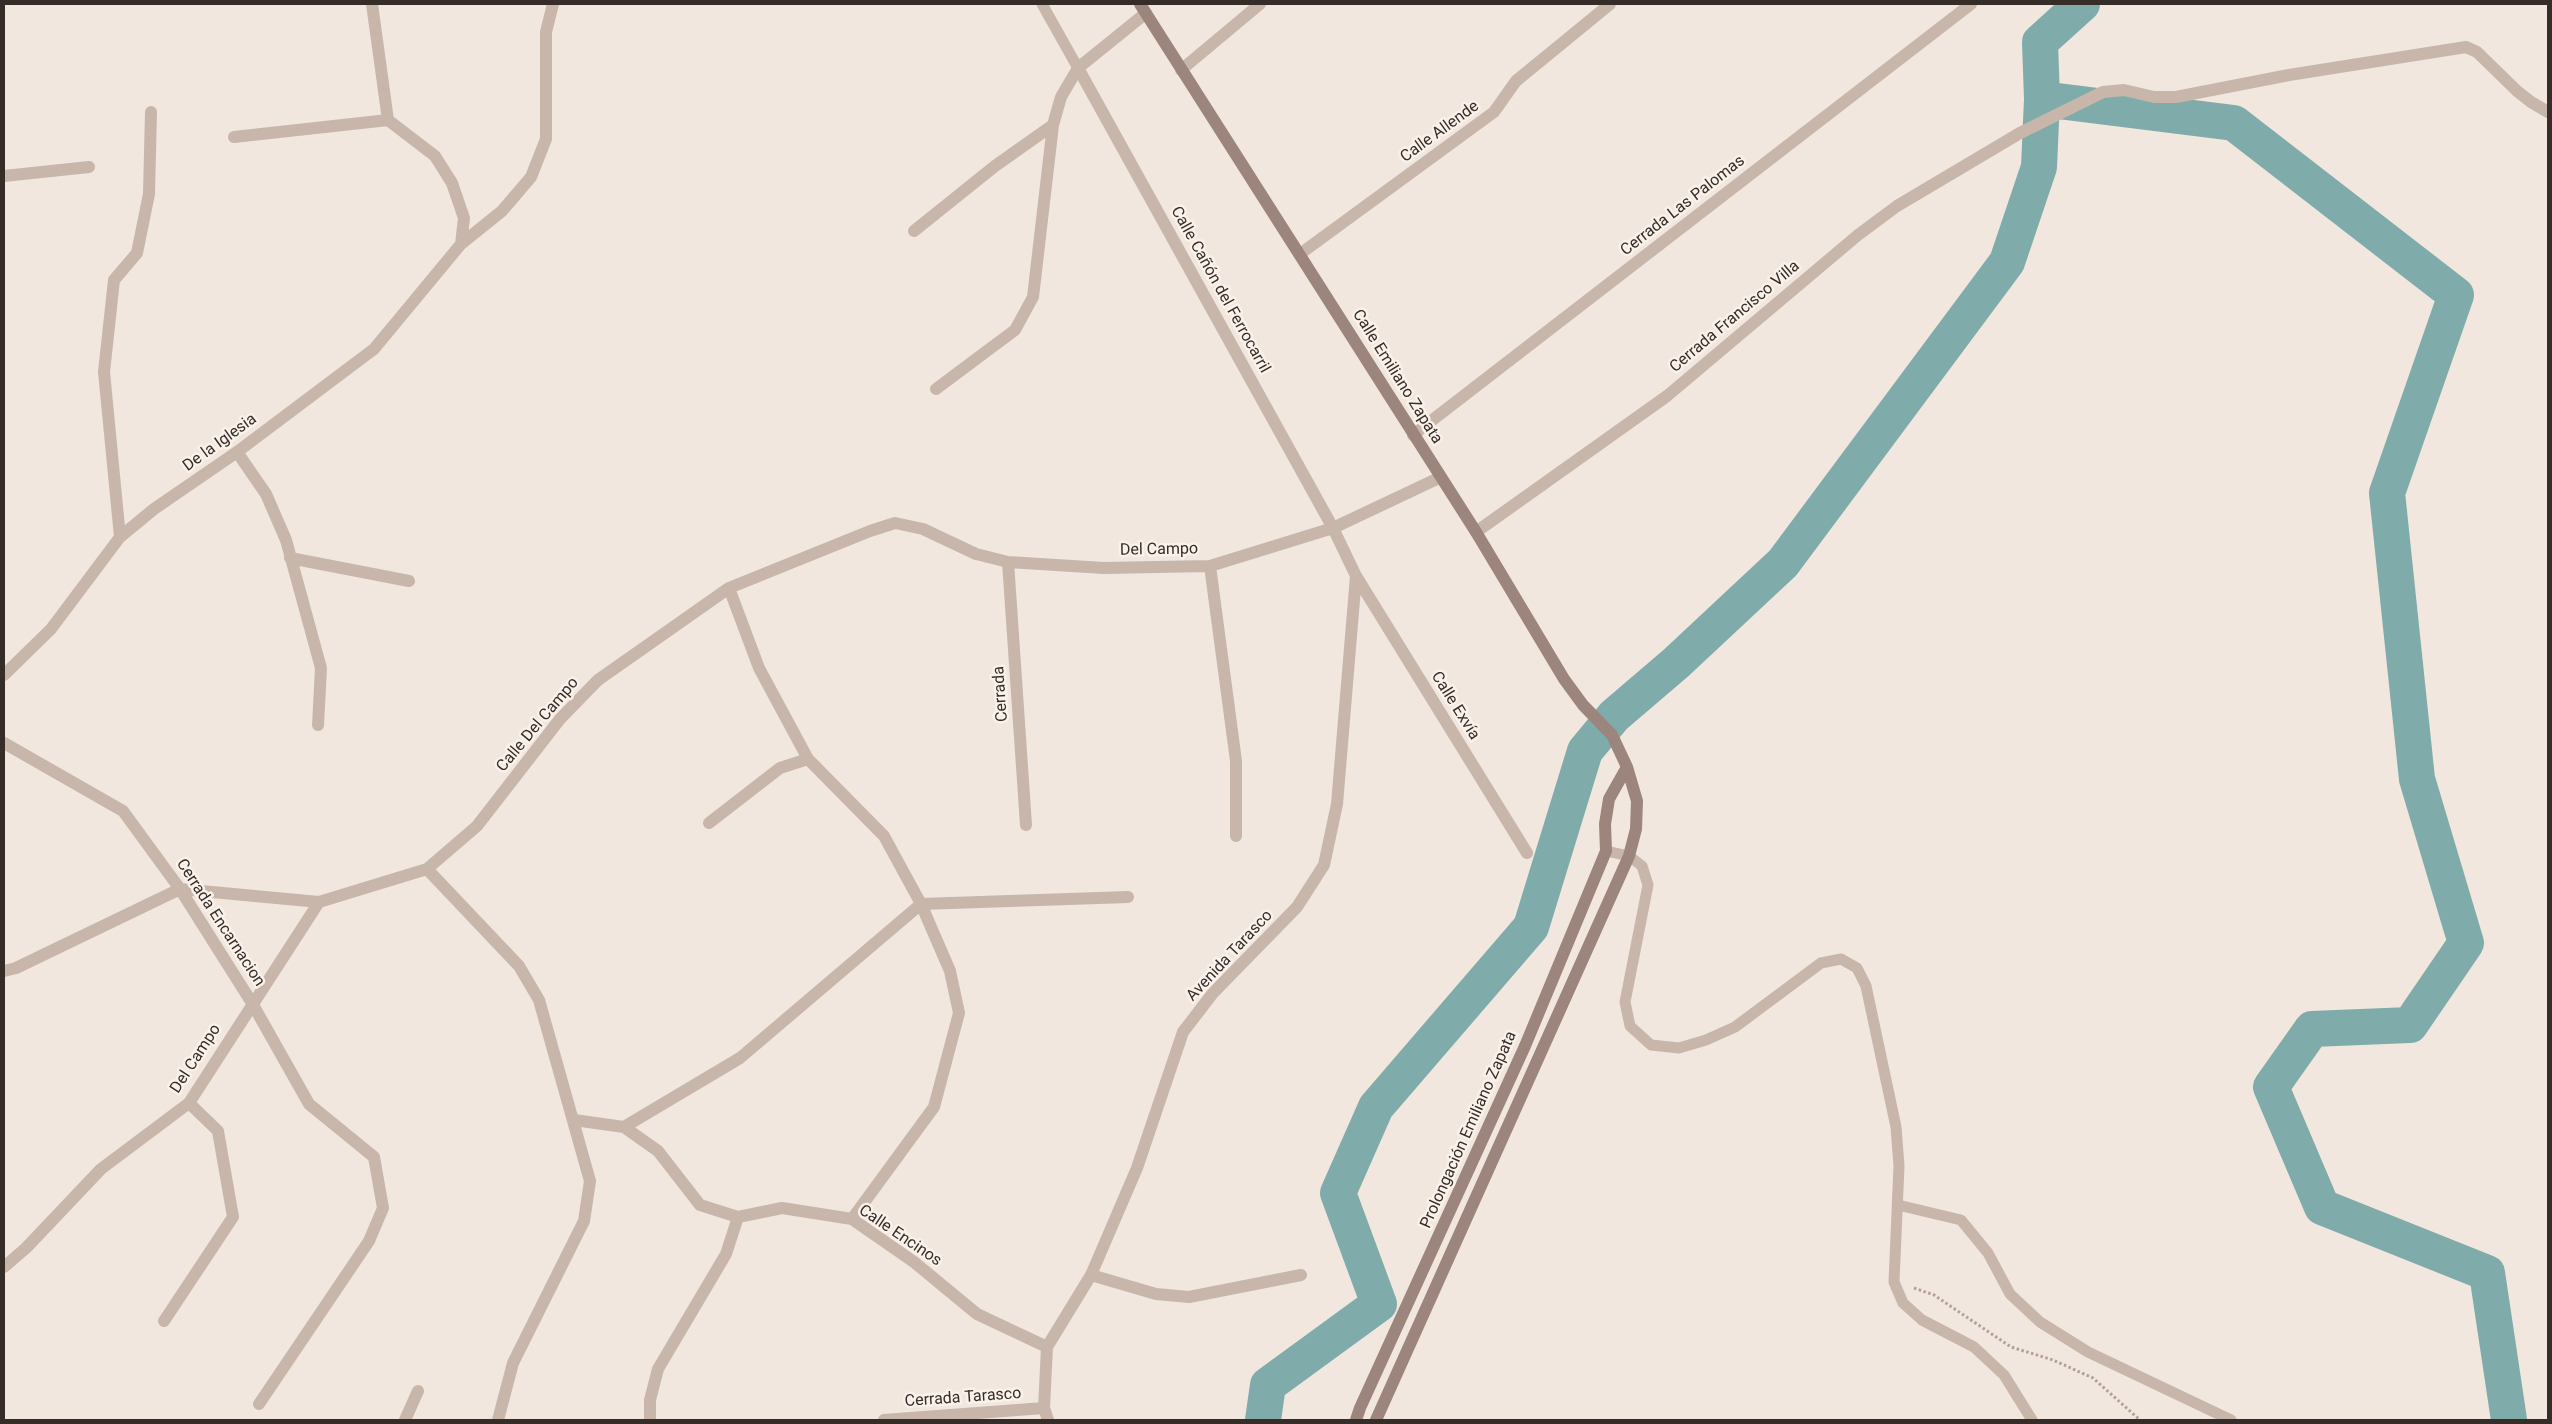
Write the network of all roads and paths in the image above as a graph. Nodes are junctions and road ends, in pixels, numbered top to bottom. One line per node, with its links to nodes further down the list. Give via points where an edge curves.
1 (372, 4): 12 (street)
2 (553, 4): 18 (street, De la Iglesia, via 546,32 546,139 531,177 502,211)
3 (1042, 4): 8 (lane)
4 (1260, 4): 9 (street)
5 (1610, 4): 19 (street, Calle Allende, via 1516,81 1494,112)
6 (1971, 4): 21 (street, Cerrada Las Palomas)
7 (1143, 8): 8 (street); 9 (main road, Calle Emiliano Zapata)
8 (1078, 68): 13 (street, via 1061,97); 24 (street, Calle Cañón del Ferrocarril)
9 (1181, 70): 19 (main road, Calle Emiliano Zapata)
10 (151, 112): 27 (street, via 149,194 137,253 114,280 104,372)
11 (2548, 112): 26 (street, Cerrada Francisco Villa, via 2517,91 2477,52 2466,47 2176,96 2154,97 2124,90 2103,92 2020,133 1897,206 1667,396)
12 (388, 120): 14 (street); 18 (street, via 434,156 452,183 464,218)
13 (1053, 125): 17 (street, via 995,166); 20 (street, via 1033,297 1015,330)
14 (234, 137)
15 (89, 167): 16 (street)
16 (4, 176)
17 (914, 231)
18 (461, 244): 22 (street, De la Iglesia, via 374,349)
19 (1300, 254): 21 (main road, Calle Emiliano Zapata)
20 (936, 389)
21 (1414, 435): 23 (main road, Calle Emiliano Zapata)
22 (236, 452): 27 (street, De la Iglesia); 28 (street, via 266,494)
23 (1440, 477): 24 (street, Del Campo); 26 (main road, Calle Emiliano Zapata)
24 (1334, 528): 30 (street, Del Campo); 31 (street, Avenida Tarasco)
25 (870, 531): 29 (street, Del Campo, via 895,523 924,529 976,554); 33 (street, Calle Del Campo)
26 (1476, 532): 38 (main road, Calle Emiliano Zapata, via 1564,679 1612,735)
27 (120, 537): 34 (street, De la Iglesia, via 51,630)
28 (290, 558): 32 (street); 35 (street, via 321,668)
29 (1008, 562): 30 (street, Del Campo, via 1104,568); 40 (street, Cerrada)
30 (1210, 566): 41 (street, via 1236,760)
31 (1356, 576): 43 (street, Calle Exvía); 59 (street, Avenida Tarasco, via 1337,804 1324,865 1297,908 1213,993 1183,1032 1137,1168)
32 (409, 581)
33 (729, 588): 37 (street, via 759,668); 45 (street, Calle Del Campo, via 598,680 560,719 477,826)
34 (4, 675)
35 (318, 725)
36 (4, 743): 46 (street, Cerrada Encarnacion, via 123,811)
37 (808, 759): 39 (street, via 780,768); 49 (street, via 884,836)
38 (1627, 767): 42 (main road, via 1609,800 1605,824); 44 (main road, Calle Emiliano Zapata, via 1637,801 1636,829)
39 (709, 823)
40 (1026, 825)
41 (1236, 836)
42 (1606, 851): 44 (lane); 71 (main road, Prolongación Emiliano Zapata, via 1525,1046)
43 (1527, 853)
44 (1630, 856): 55 (lane, via 1642,866 1648,885 1624,1002 1630,1026 1651,1045 1679,1048 1735,1027 1821,963 1841,959 1857,968 1866,986 1891,1100 1899,1166); 72 (main road, Prolongación Emiliano Zapata)
45 (427, 869): 48 (street, Calle Del Campo); 53 (street, via 519,966 539,1000)
46 (180, 889): 48 (street); 50 (street); 51 (street, Cerrada Encarnacion)
47 (1128, 897): 49 (street)
48 (319, 902): 51 (street, Del Campo)
49 (921, 904): 54 (street, via 740,1058); 57 (street, via 950,971 960,1014 934,1108)
50 (4, 971)
51 (252, 1003): 52 (street, Del Campo); 65 (street, Cerrada Encarnacion, via 309,1104 374,1157 382,1208 369,1241)
52 (189, 1103): 58 (street, Del Campo, via 101,1169); 62 (street, via 218,1131 233,1217)
53 (574, 1120): 54 (street, Calle Encinos); 68 (street, via 590,1181 584,1221 513,1363)
54 (624, 1128): 56 (street, Calle Encinos, via 658,1151 700,1205)
55 (1898, 1205): 61 (lane); 75 (lane, via 1961,1220 1988,1253 2010,1294 2040,1322 2088,1352)
56 (738, 1217): 57 (street, Calle Encinos, via 782,1208); 69 (street, via 726,1254 658,1369 650,1400)
57 (852, 1219): 63 (street, Calle Encinos, via 914,1262 977,1314)
58 (4, 1267)
59 (1091, 1275): 60 (street, via 1156,1294 1189,1297); 63 (street, Avenida Tarasco)
60 (1301, 1275)
61 (1894, 1282): 73 (lane, via 1902,1303 1922,1320 1974,1347 2004,1375); 74 (path, via 1934,1295 2011,1347 2053,1360 2093,1378)
62 (164, 1321)
63 (1047, 1347): 66 (street, Avenida Tarasco)
64 (418, 1391): 67 (street)
65 (259, 1404)
66 (1046, 1414): 70 (street, Cerrada Tarasco)
67 (405, 1420)
68 (498, 1420)
69 (650, 1420)
70 (884, 1420)
71 (1356, 1420)
72 (1376, 1420)
73 (2032, 1420)
74 (2140, 1420)
75 (2231, 1420)

